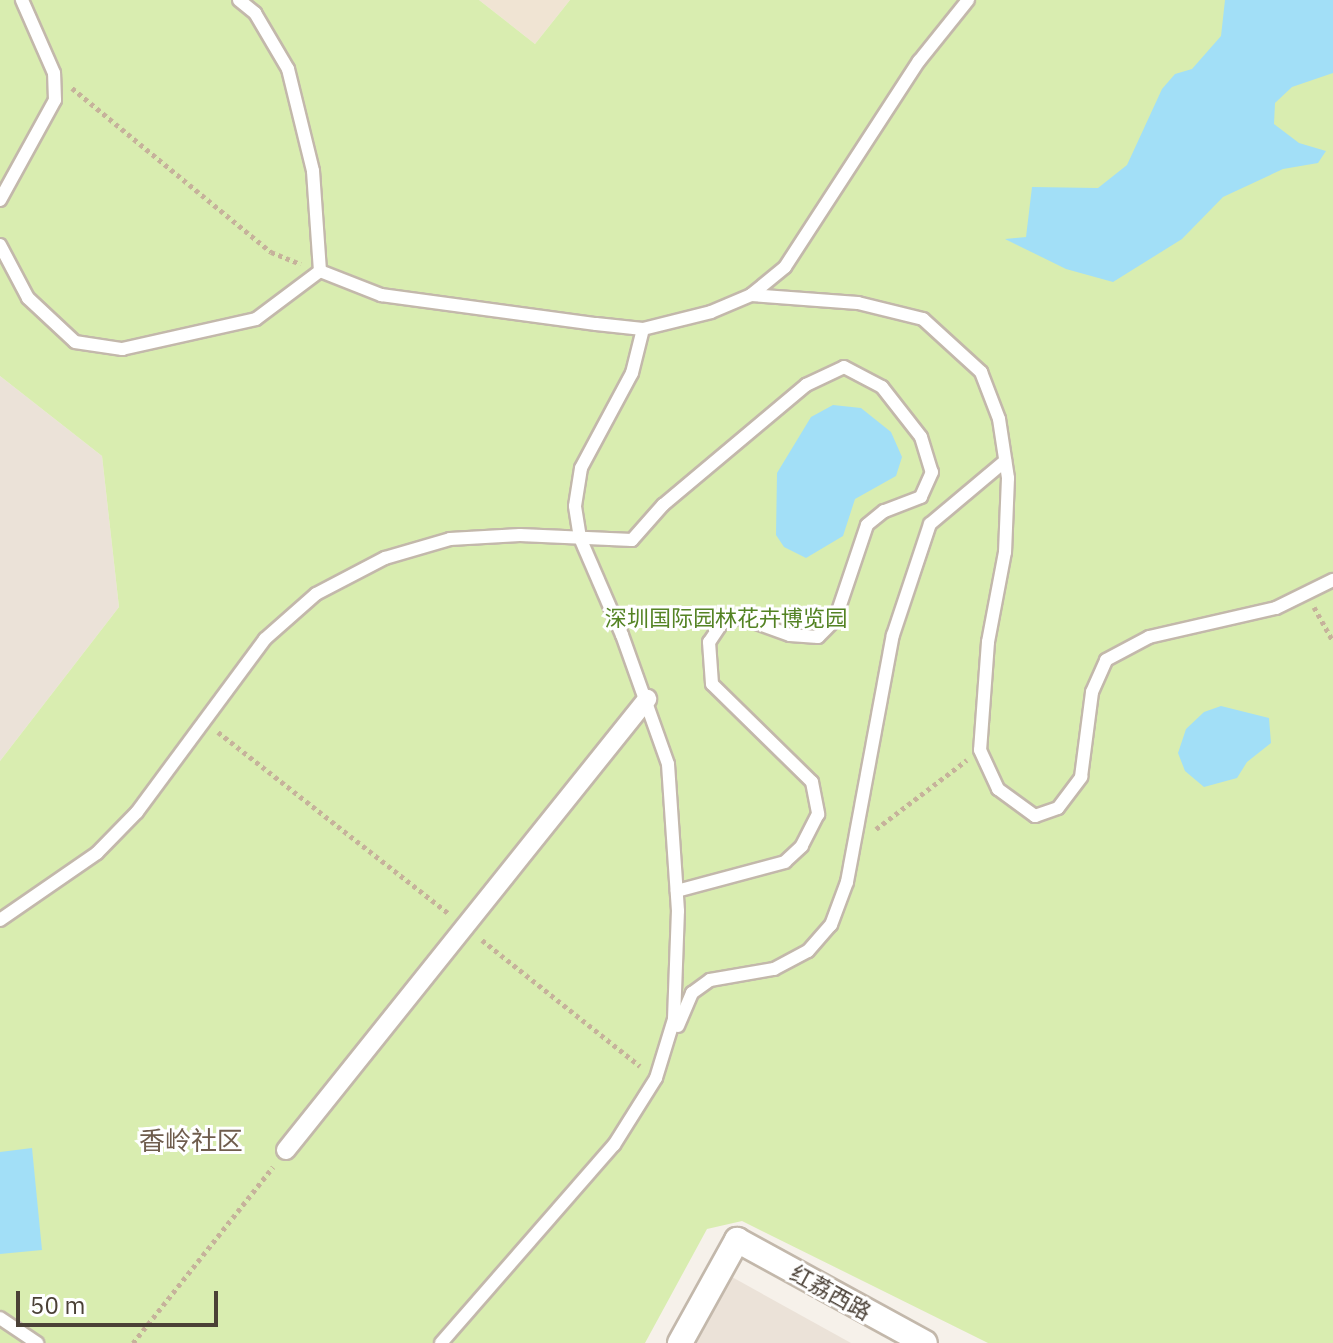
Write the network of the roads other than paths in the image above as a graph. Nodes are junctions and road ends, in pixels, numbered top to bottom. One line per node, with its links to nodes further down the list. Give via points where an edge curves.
1 (22, 0): 4 (lane, via 54,73 55,100)
2 (239, 0): 6 (lane, via 255,13 288,69 313,171)
3 (968, 0): 7 (lane, via 919,61 813,231 785,267)
4 (0, 200)
5 (0, 245): 6 (lane, via 28,298 75,342 122,349 256,319)
6 (320, 271): 8 (lane, via 381,295)
7 (751, 295): 8 (lane, via 711,312); 9 (lane, via 858,303 923,319 981,372 999,419)
8 (643, 329): 10 (lane, via 632,373 581,468 575,506)
9 (1005, 461): 11 (lane, via 1005,552 988,642 980,750 998,789 1035,816 1058,808 1081,777 1092,692 1106,660 1149,637 1276,608); 15 (lane, via 930,524 893,635 854,846 831,925 808,951 774,969 710,980 692,993)
10 (580, 538): 12 (lane); 13 (lane, via 632,540 663,505 806,385 844,367 882,387 921,437 932,472 921,497 884,511 867,525 835,620 818,637 790,635 740,617 722,623 709,642 712,684 812,782 818,814 802,846 785,862); 14 (lane, via 450,539 385,558 316,594 265,639 137,812 97,853)
11 (1333, 580)
12 (647, 699): 13 (lane, via 668,764); 16 (street)
13 (677, 891): 15 (lane, via 674,1019)
14 (0, 920)
15 (664, 1058): 19 (lane, via 614,1145)
16 (286, 1150)
17 (0, 1318): 18 (lane)
18 (37, 1343)
19 (441, 1343)
20 (680, 1343): 21 (street, 红荔西路, via 737,1240)
21 (925, 1343)

